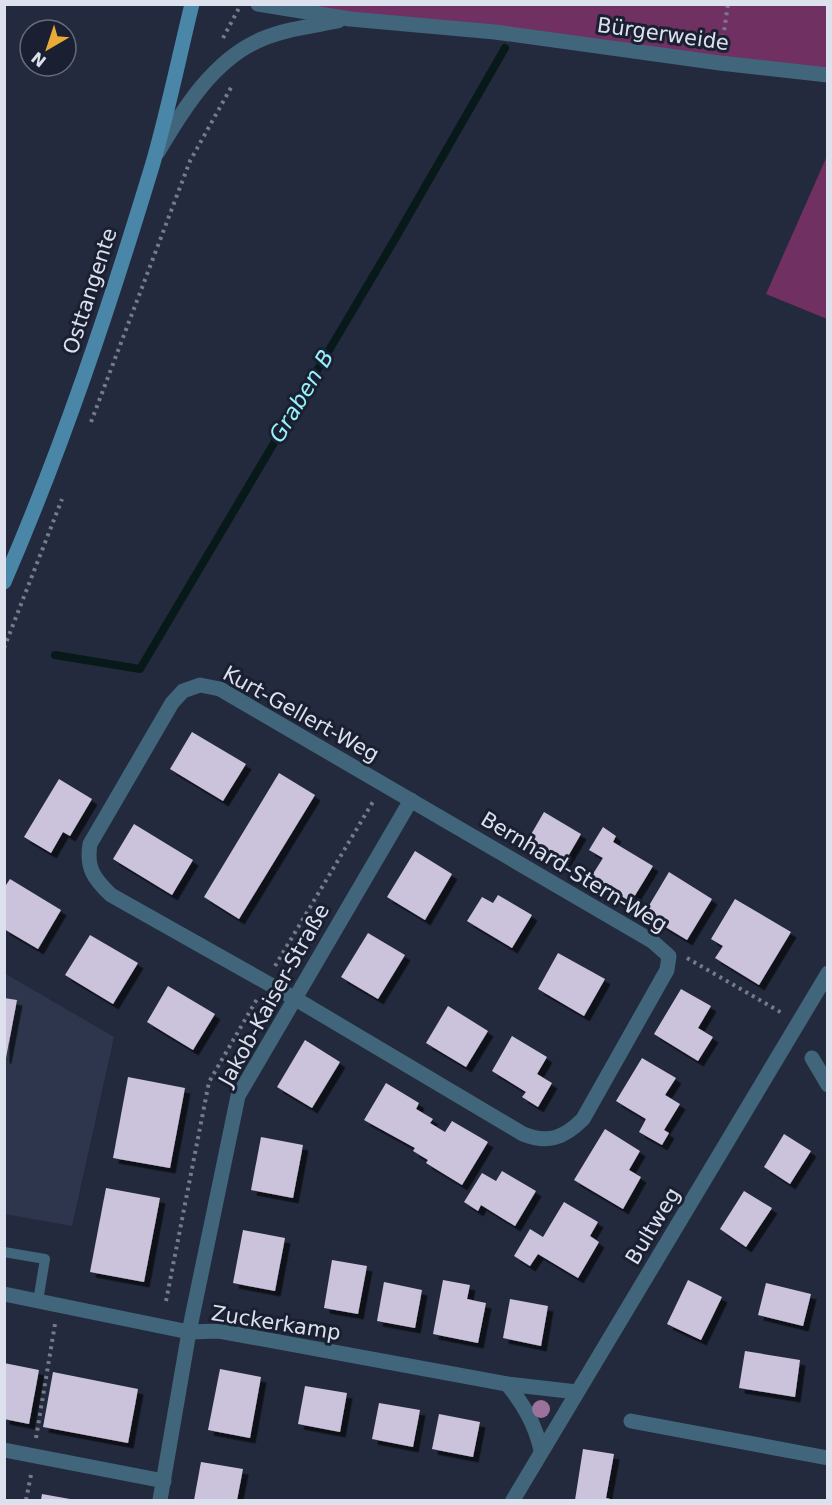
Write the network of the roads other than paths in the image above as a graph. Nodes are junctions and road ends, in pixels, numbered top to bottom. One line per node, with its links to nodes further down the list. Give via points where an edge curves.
1 (192, 4): 5 (main road, Osttangente)
2 (258, 4): 3 (street, Bürgerweide)
3 (350, 19): 4 (street, Bürgerweide, via 495,32); 5 (street, Bürgerweide, via 296,28 261,40 232,58 182,112)
4 (828, 75)
5 (153, 161): 6 (main road, Osttangente, via 69,420)
6 (4, 582)
7 (411, 800): 9 (street, Jakob-Kaiser-Straße); 9 (street, Kurt-Gellert-Weg, via 220,689 200,685 183,691 172,703 90,844 87,861 95,880 111,895); 9 (street, Bernhard-Stern-Weg, via 652,940 669,956 667,970 583,1119 556,1139 538,1140 523,1134)
8 (828, 973): 17 (street, Bultweg)
9 (294, 998): 15 (street, Jakob-Kaiser-Straße, via 238,1096)
10 (812, 1059): 11 (street)
11 (828, 1085)
12 (4, 1252): 14 (lane, via 45,1259)
13 (4, 1294): 14 (street, Zuckerkamp)
14 (38, 1301): 15 (street, Zuckerkamp)
15 (189, 1332): 16 (street, Zuckerkamp, via 219,1331); 22 (street, Jakob-Kaiser-Straße)
16 (507, 1384): 17 (street, Zuckerkamp); 20 (street, via 532,1420)
17 (577, 1392): 20 (street, Bultweg)
18 (631, 1421): 21 (street)
19 (4, 1450): 22 (street)
20 (541, 1450): 24 (street, Bultweg)
21 (828, 1458)
22 (164, 1481): 23 (street, Jakob-Kaiser-Straße)
23 (160, 1500)
24 (513, 1500)

